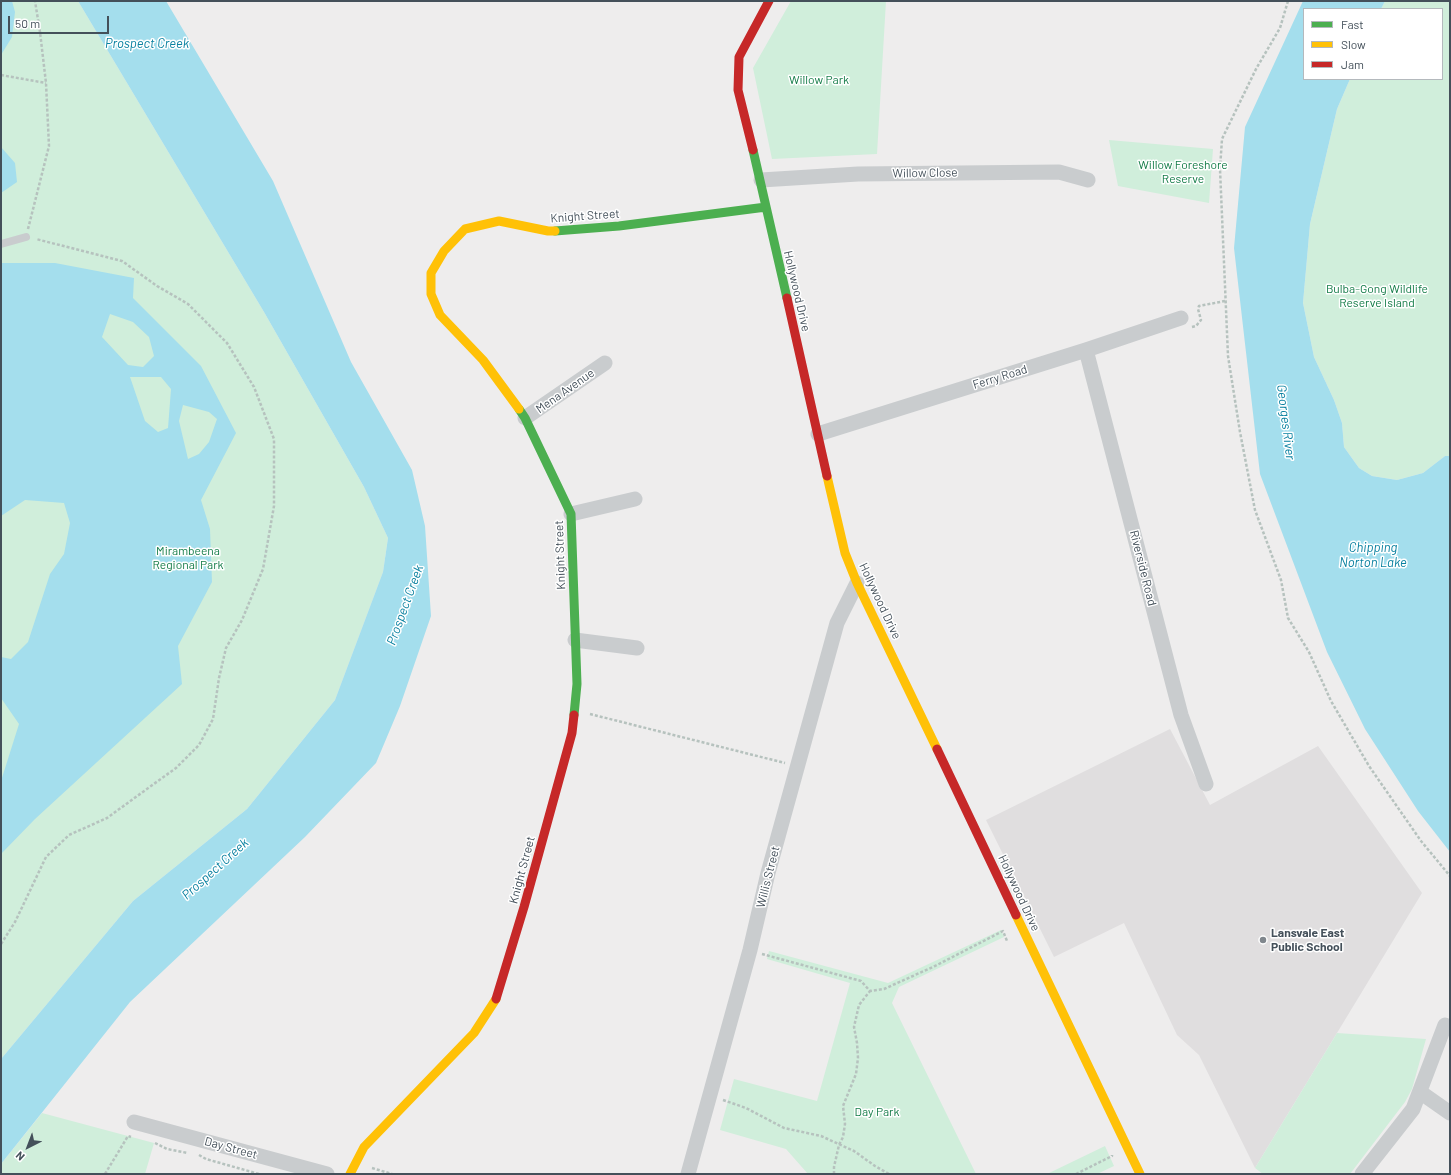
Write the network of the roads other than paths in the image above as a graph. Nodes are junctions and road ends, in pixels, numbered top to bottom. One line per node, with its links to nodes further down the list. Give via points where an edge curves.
1 (768, 1): 2 (street, Hollywood Drive, via 739,57 738,90)
2 (761, 180): 3 (street, Willow Close, via 858,174 1059,172); 4 (street, Hollywood Drive)
3 (1088, 180)
4 (766, 207): 10 (street, Knight Street, via 611,227 548,231 498,221 465,229 444,251 431,273 431,294 440,315 483,360); 11 (street, Hollywood Drive)
5 (26, 237): 6 (lane)
6 (1, 244)
7 (1181, 318): 8 (street, Ferry Road)
8 (1086, 350): 11 (street, Ferry Road); 17 (street, Riverside Road, via 1181,716)
9 (605, 363): 10 (street, Mena Avenue)
10 (526, 418): 13 (street, Knight Street)
11 (818, 434): 14 (street, Hollywood Drive, via 845,553)
12 (635, 499): 13 (street)
13 (571, 514): 15 (street, Knight Street)
14 (857, 583): 24 (street, Willis Street, via 837,623); 25 (street, Hollywood Drive)
15 (575, 640): 16 (street); 23 (street, Knight Street, via 577,684 570,740 496,1000 474,1033 364,1147)
16 (637, 648)
17 (1206, 784)
18 (1445, 1025): 19 (street)
19 (1420, 1092): 20 (street); 26 (street, via 1413,1109)
20 (1450, 1113)
21 (134, 1122): 22 (street, Day Street)
22 (327, 1174)
23 (350, 1174)
24 (688, 1174)
25 (1140, 1174)
26 (1362, 1174)

